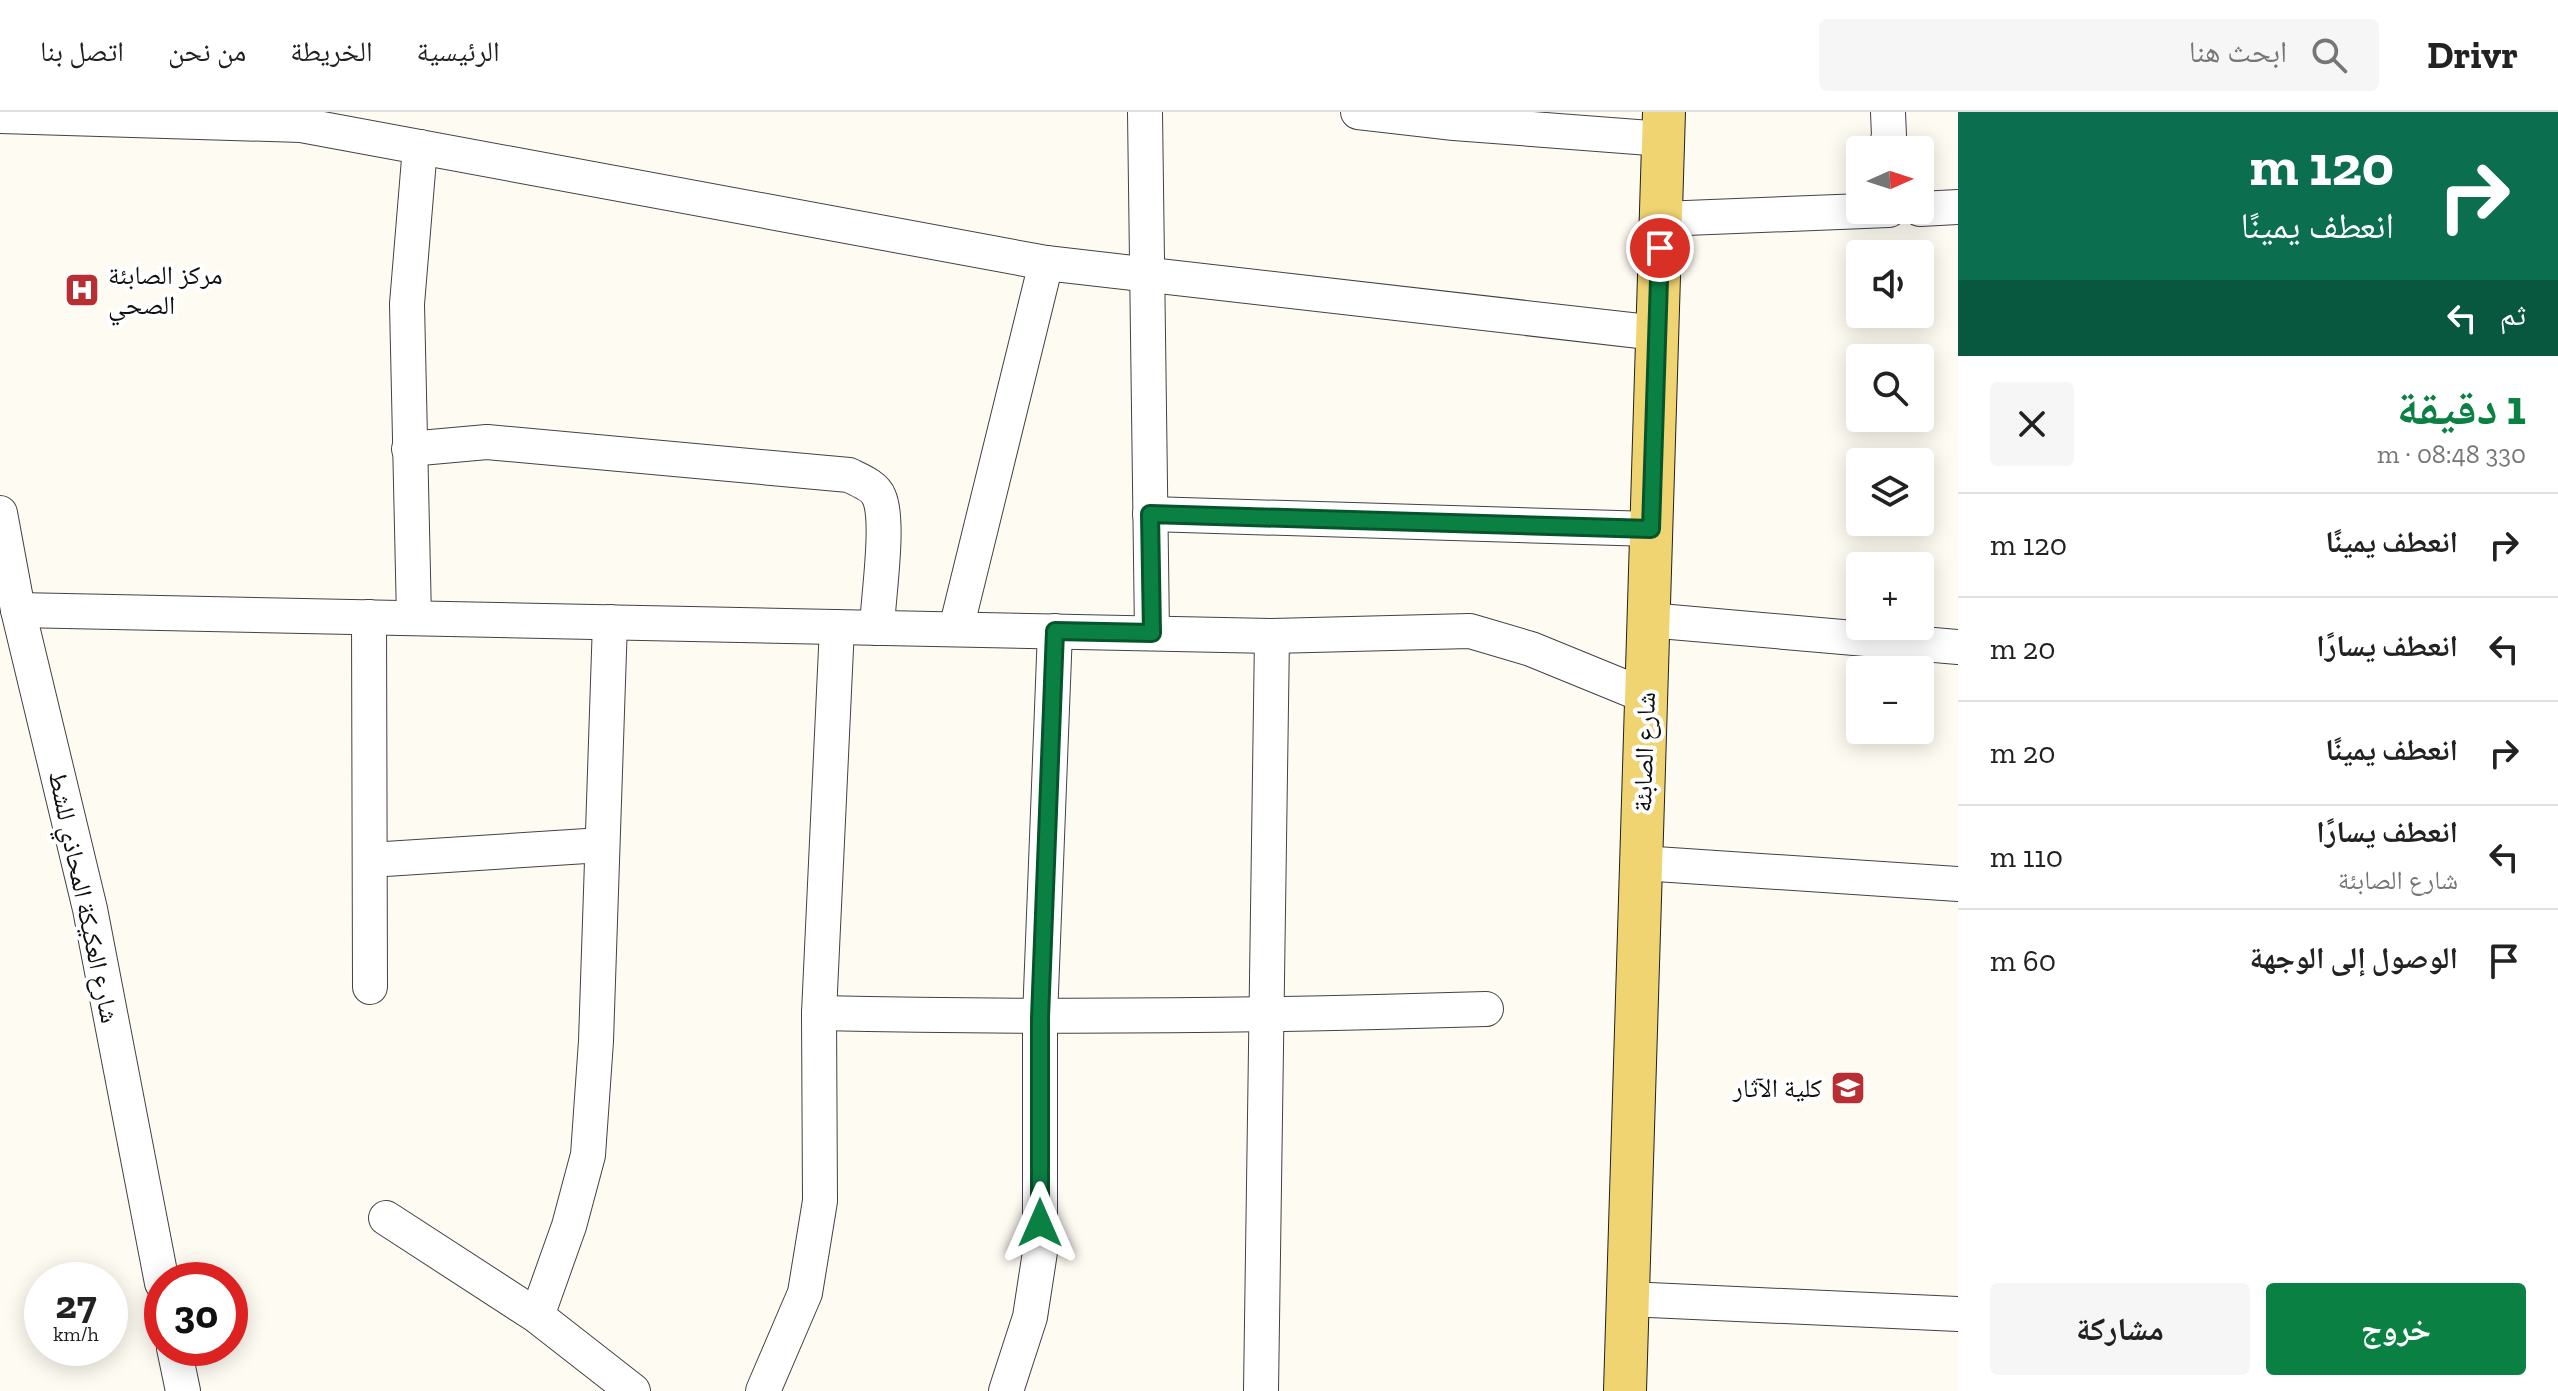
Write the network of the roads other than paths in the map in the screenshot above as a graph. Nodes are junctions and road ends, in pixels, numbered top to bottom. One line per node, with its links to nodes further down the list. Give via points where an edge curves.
1 (1145, 112): 14 (street)
2 (1358, 112): 5 (street)
3 (1888, 112): 7 (street)
4 (0, 116): 8 (street, via 301,125)
5 (1450, 117): 6 (street)
6 (1663, 126): 12 (main road, شارع الصابئة)
7 (1889, 136)
8 (420, 147): 13 (street); 16 (street, via 407,304)
9 (1958, 207): 10 (street)
10 (1934, 208)
11 (1846, 210): 12 (street)
12 (1661, 219): 15 (main road, شارع الصابئة)
13 (1046, 263): 14 (street); 27 (street)
14 (1146, 276): 15 (street); 18 (street)
15 (1657, 333): 19 (main road, شارع الصابئة)
16 (409, 449): 22 (street); 26 (street, via 487,442 849,475 879,495 883,525)
17 (0, 513): 20 (street, شارع العكيكة المحاذي للشط)
18 (1150, 514): 19 (street); 29 (street)
19 (1651, 529): 23 (main road, شارع الصابئة)
20 (18, 610): 21 (street); 43 (street, شارع العكيكة المحاذي للشط, via 90,909)
21 (369, 617): 22 (street); 34 (street)
22 (414, 618): 24 (street)
23 (1648, 620): 31 (street); 32 (main road, شارع الصابئة)
24 (610, 622): 25 (street); 33 (street)
25 (837, 627): 26 (street); 39 (street)
26 (877, 628): 27 (street)
27 (956, 629): 28 (street)
28 (1055, 631): 29 (street); 41 (street)
29 (1152, 633): 30 (street)
30 (1272, 636): 32 (street, via 1470,631 1531,649); 40 (street)
31 (1958, 647)
32 (1646, 696): 35 (main road, شارع الصابئة)
33 (602, 845): 34 (street); 46 (street, via 588,1155)
34 (370, 860): 37 (street)
35 (1641, 863): 36 (street); 44 (main road, شارع الصابئة)
36 (1958, 884)
37 (370, 987)
38 (1486, 1009): 40 (street)
39 (819, 1013): 41 (street); 50 (street, via 820,1201 805,1293)
40 (1268, 1016): 41 (street); 52 (street)
41 (1040, 1018): 51 (street, via 1040,1252 1030,1317)
42 (386, 1218): 46 (street)
43 (158, 1262)
44 (1628, 1299): 45 (street); 53 (main road, شارع الصابئة)
45 (1958, 1314)
46 (537, 1316): 49 (street)
47 (178, 1366): 48 (street)
48 (183, 1391)
49 (633, 1391)
50 (763, 1391)
51 (1006, 1391)
52 (1261, 1391)
53 (1625, 1391)

